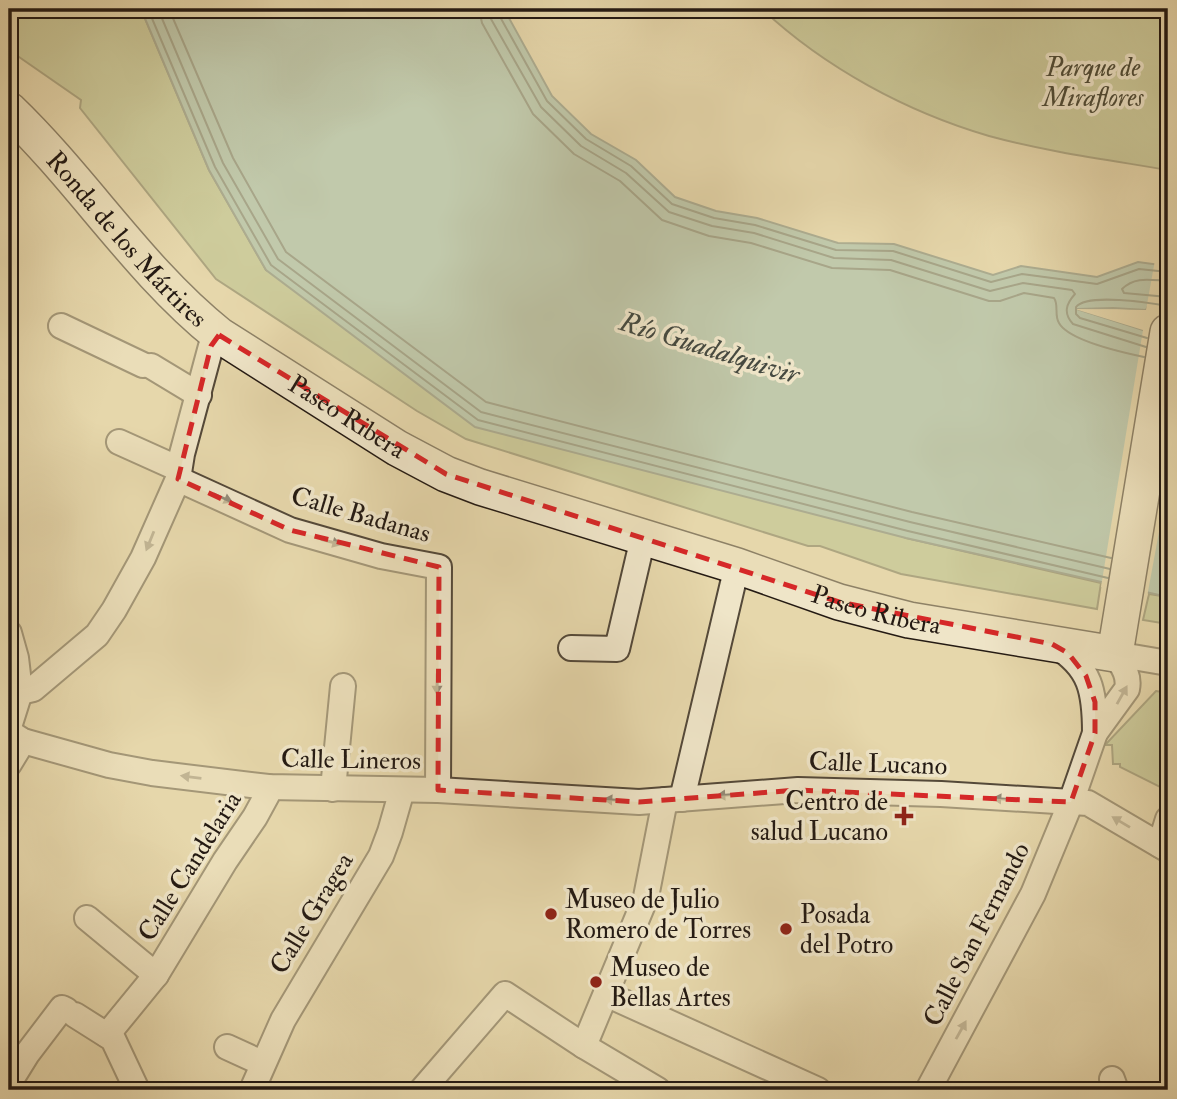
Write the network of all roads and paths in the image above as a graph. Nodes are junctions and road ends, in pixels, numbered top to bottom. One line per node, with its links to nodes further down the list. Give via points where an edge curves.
1 (9, 110): 4 (street, Ronda de los Mártires, via 192,314)
2 (61, 326): 5 (street, via 147,365)
3 (1168, 332): 11 (street)
4 (219, 335): 5 (street, via 211,346); 8 (street, Paseo Ribera, via 446,474)
5 (199, 395): 7 (street)
6 (119, 442): 7 (street, Calle Badanas)
7 (178, 474): 16 (street, one-way to 16, via 142,558 97,635 33,689); 23 (street, Calle Badanas, one-way to 23, via 290,530 439,567)
8 (643, 538): 9 (street, Paseo Ribera); 13 (street, via 617,649)
9 (737, 566): 12 (street, Paseo Ribera, via 839,602 909,620); 24 (street)
10 (9, 633): 16 (street)
11 (1117, 640): 12 (street, Paseo Ribera); 14 (street); 18 (street, one-way to 11, via 1127,689)
12 (1052, 644): 18 (street, via 1068,653 1086,676 1095,702)
13 (571, 648)
14 (1168, 663)
15 (343, 686): 21 (street)
16 (20, 692): 17 (street)
17 (13, 733): 19 (street); 20 (street, Calle Lineros, one-way to 17, via 131,769)
18 (1095, 733): 25 (street, Calle San Fernando)
19 (9, 764)
20 (268, 787): 21 (street, Calle Lineros); 29 (street, Calle Candelaria, via 255,817)
21 (333, 789): 22 (street, Calle Lineros)
22 (402, 790): 23 (street, Calle Lineros); 34 (street, Calle Gragea, via 380,856)
23 (438, 790): 24 (street, Calle Lineros, one-way to 23, via 639,802)
24 (673, 799): 25 (street, Calle Lucano, one-way to 24, via 798,790); 30 (street, via 646,897)
25 (1071, 802): 27 (street, Calle Lucano, one-way to 25, via 1088,803); 41 (street, Calle San Fernando, one-way to 25, via 1033,894)
26 (1168, 820): 27 (street)
27 (1164, 848)
28 (87, 918): 29 (street, Calle Candelaria)
29 (156, 975): 31 (street, Calle Candelaria)
30 (606, 994): 32 (street); 40 (street)
31 (107, 1035): 35 (street, via 62,1008); 36 (street)
32 (584, 1046): 38 (street, via 505,994); 39 (street)
33 (227, 1047): 34 (street)
34 (262, 1063): 37 (street, Calle Gragea)
35 (9, 1083)
36 (137, 1090)
37 (252, 1090)
38 (422, 1090)
39 (658, 1090)
40 (818, 1090)
41 (928, 1090)

